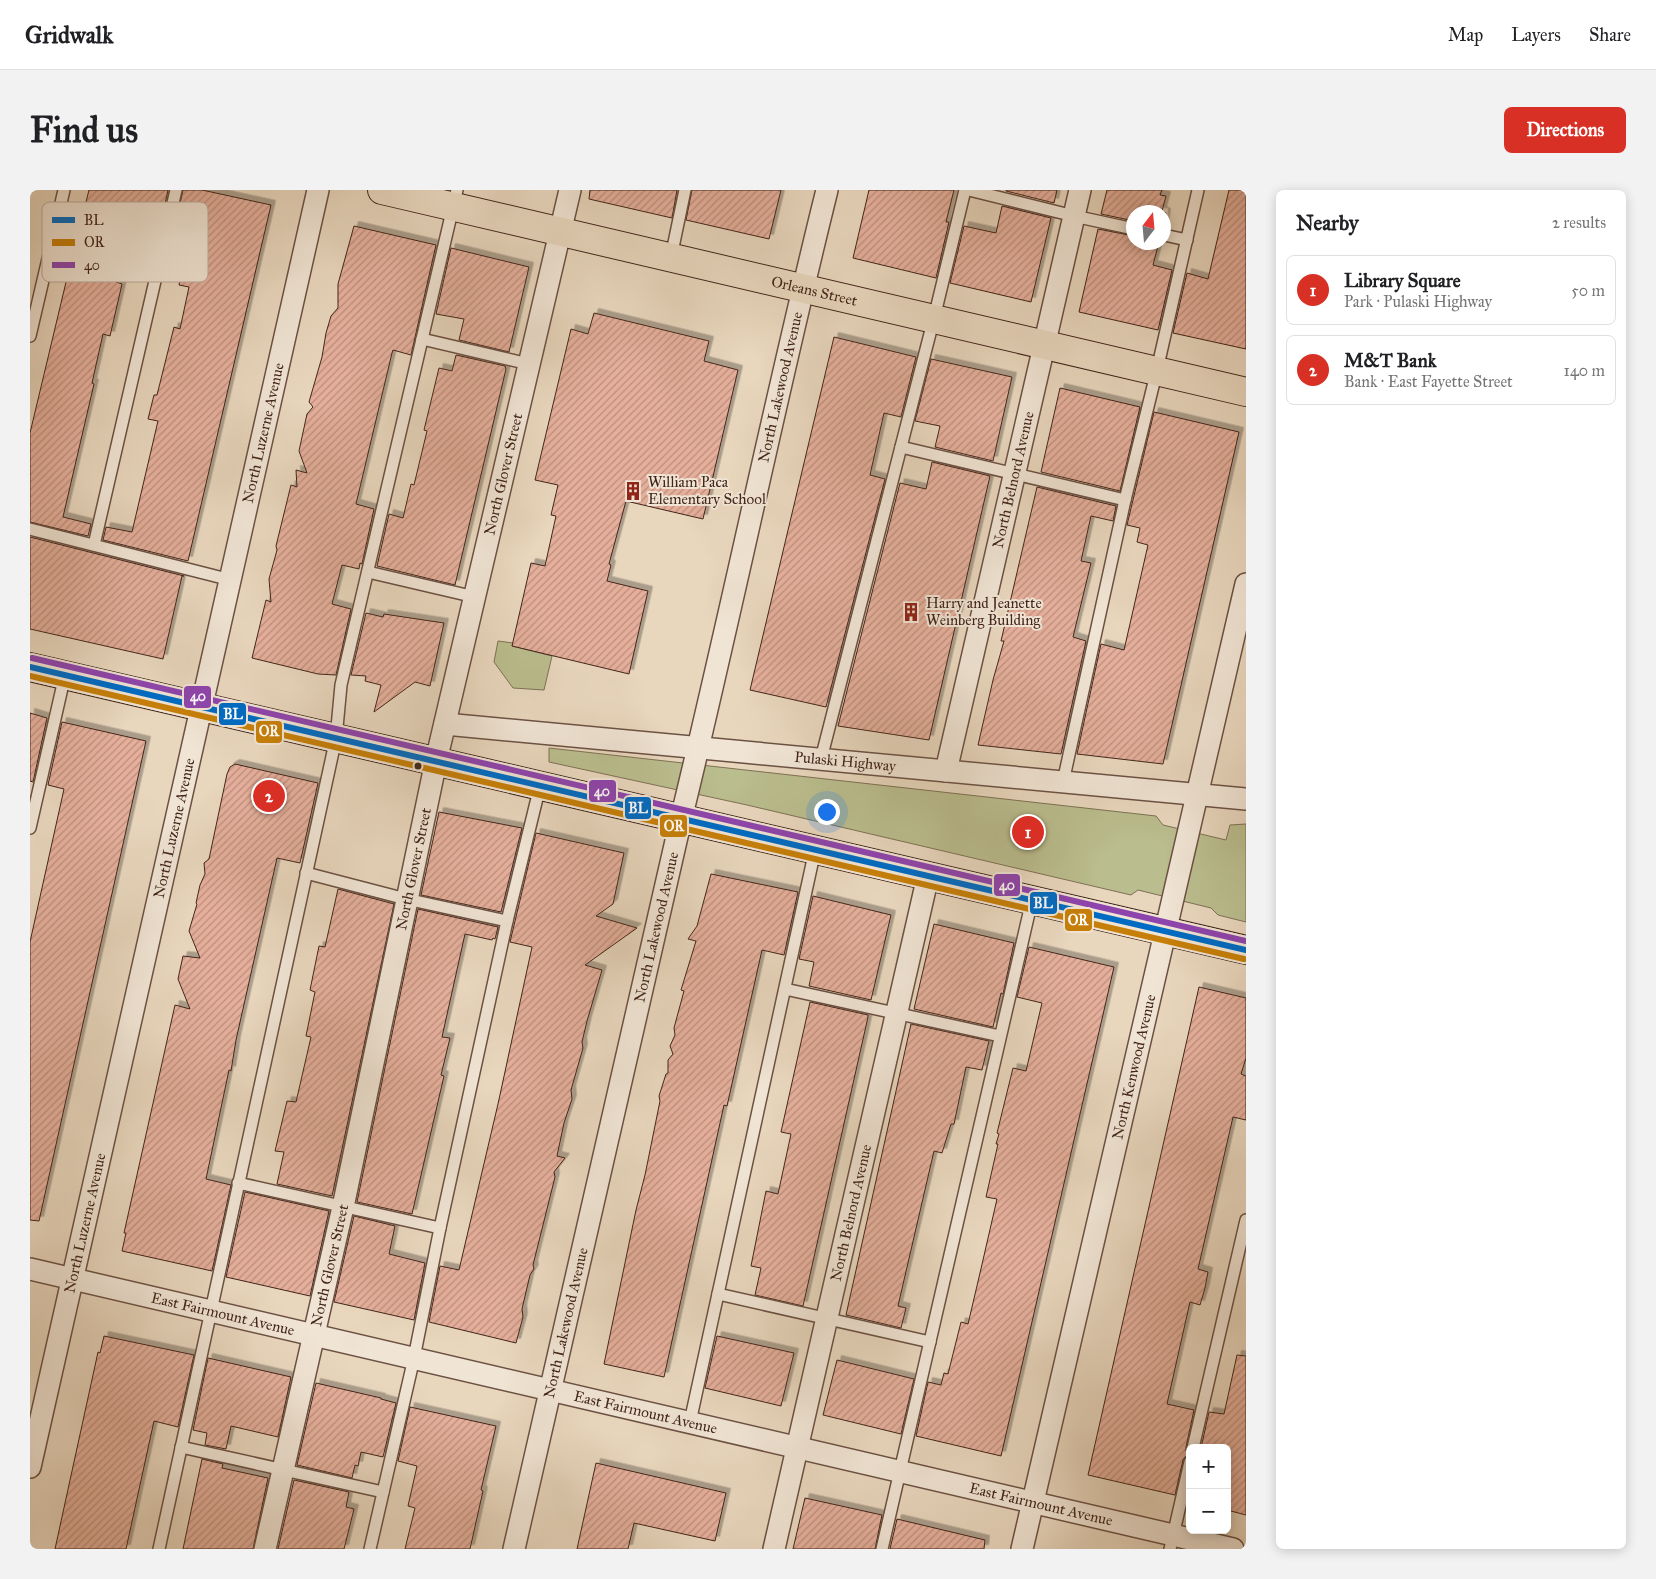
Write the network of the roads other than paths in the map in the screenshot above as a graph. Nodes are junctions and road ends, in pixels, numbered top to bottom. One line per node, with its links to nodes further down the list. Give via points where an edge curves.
1 (318, 190): 33 (street, North Luzerne Avenue)
2 (382, 190): 10 (main road, Orleans Street)
3 (570, 190): 13 (street, North Glover Street)
4 (685, 190): 16 (lane)
5 (826, 190): 19 (street, North Lakewood Avenue)
6 (965, 190): 20 (lane)
7 (968, 190): 11 (lane)
8 (1080, 190): 11 (street, North Belnord Avenue)
9 (1198, 190): 15 (lane)
10 (455, 198): 13 (main road, Orleans Street); 22 (lane)
11 (1074, 216): 12 (lane); 23 (street, North Belnord Avenue)
12 (1126, 226)
13 (560, 231): 16 (main road, Orleans Street); 24 (street, North Glover Street)
14 (1171, 237): 15 (lane)
15 (1187, 240): 25 (lane)
16 (671, 257): 19 (main road, Orleans Street)
17 (42, 282): 21 (lane)
18 (155, 282): 31 (lane)
19 (802, 287): 20 (main road, Orleans Street); 41 (street, North Lakewood Avenue)
20 (934, 318): 23 (main road, Orleans Street); 27 (lane)
21 (30, 336)
22 (422, 339): 24 (lane); 32 (lane)
23 (1044, 346): 25 (main road, Orleans Street); 28 (street, North Belnord Avenue)
24 (529, 364): 35 (street, North Glover Street)
25 (1157, 370): 26 (main road, Orleans Street); 29 (lane)
26 (1246, 392)
27 (901, 446): 28 (lane); 42 (lane)
28 (1014, 474): 29 (lane); 44 (street, North Belnord Avenue)
29 (1125, 500): 45 (lane)
30 (30, 529): 31 (lane)
31 (94, 546): 33 (lane)
32 (368, 572): 35 (lane); 40 (lane, via 341,685)
33 (231, 580): 38 (street, North Luzerne Avenue)
34 (1246, 584): 47 (street, North Kenwood Avenue)
35 (475, 597): 39 (street, North Glover Street)
36 (30, 667): 37 (main road)
37 (65, 675): 38 (main road); 49 (lane)
38 (202, 707): 40 (main road); 68 (street, North Luzerne Avenue)
39 (445, 724): 41 (street, Pulaski Highway); 43 (street, North Glover Street)
40 (336, 738): 43 (main road); 53 (lane)
41 (698, 748): 42 (street, Pulaski Highway); 50 (street, North Lakewood Avenue)
42 (821, 759): 44 (street, Pulaski Highway)
43 (436, 761): 46 (main road); 55 (street, North Glover Street)
44 (946, 771): 45 (street, Pulaski Highway)
45 (1063, 782): 47 (street, Pulaski Highway)
46 (540, 786): 50 (main road); 57 (lane)
47 (1197, 794): 48 (street, Pulaski Highway); 58 (street, North Kenwood Avenue)
48 (1246, 799)
49 (31, 815): 51 (lane)
50 (681, 819): 52 (main road); 75 (street, North Lakewood Avenue)
51 (30, 828)
52 (816, 850): 54 (main road); 60 (lane)
53 (306, 873): 55 (lane); 63 (lane)
54 (928, 876): 56 (main road); 61 (street, North Belnord Avenue)
55 (406, 899): 57 (lane); 64 (street, North Glover Street)
56 (1032, 900): 58 (main road); 62 (lane)
57 (506, 921): 66 (lane)
58 (1165, 931): 59 (main road); 85 (street, North Kenwood Avenue)
59 (1246, 950)
60 (785, 989): 61 (lane); 69 (lane)
61 (896, 1014): 62 (lane); 71 (street, North Belnord Avenue)
62 (1000, 1036): 73 (lane)
63 (238, 1183): 64 (lane); 70 (lane)
64 (342, 1206): 66 (lane); 72 (street, North Glover Street)
65 (1246, 1220): 77 (lane)
66 (440, 1228): 74 (lane)
67 (30, 1268): 68 (street, East Fairmount Avenue)
68 (73, 1278): 70 (street, East Fairmount Avenue); 80 (street, North Luzerne Avenue)
69 (718, 1294): 71 (lane); 76 (lane)
70 (210, 1311): 72 (street, East Fairmount Avenue); 78 (lane)
71 (826, 1319): 73 (lane); 79 (street, North Belnord Avenue)
72 (314, 1335): 74 (street, East Fairmount Avenue); 81 (street, North Glover Street)
73 (930, 1342): 82 (lane)
74 (414, 1358): 75 (street, East Fairmount Avenue); 84 (lane)
75 (552, 1390): 76 (street, East Fairmount Avenue); 90 (street, North Lakewood Avenue)
76 (690, 1422): 79 (street, East Fairmount Avenue)
77 (1194, 1444)
78 (181, 1446): 81 (lane); 87 (lane)
79 (797, 1447): 82 (street, East Fairmount Avenue); 91 (street, North Belnord Avenue)
80 (30, 1467)
81 (283, 1469): 84 (lane); 88 (street, North Glover Street)
82 (900, 1471): 85 (street, East Fairmount Avenue); 92 (lane)
83 (1186, 1479): 86 (lane)
84 (383, 1492): 89 (lane)
85 (1032, 1502): 86 (street, East Fairmount Avenue); 93 (street, North Kenwood Avenue)
86 (1171, 1542): 94 (street, East Fairmount Avenue)
87 (159, 1549)
88 (265, 1549)
89 (370, 1549)
90 (514, 1549)
91 (774, 1549)
92 (882, 1549)
93 (1022, 1549)
94 (1233, 1549)

